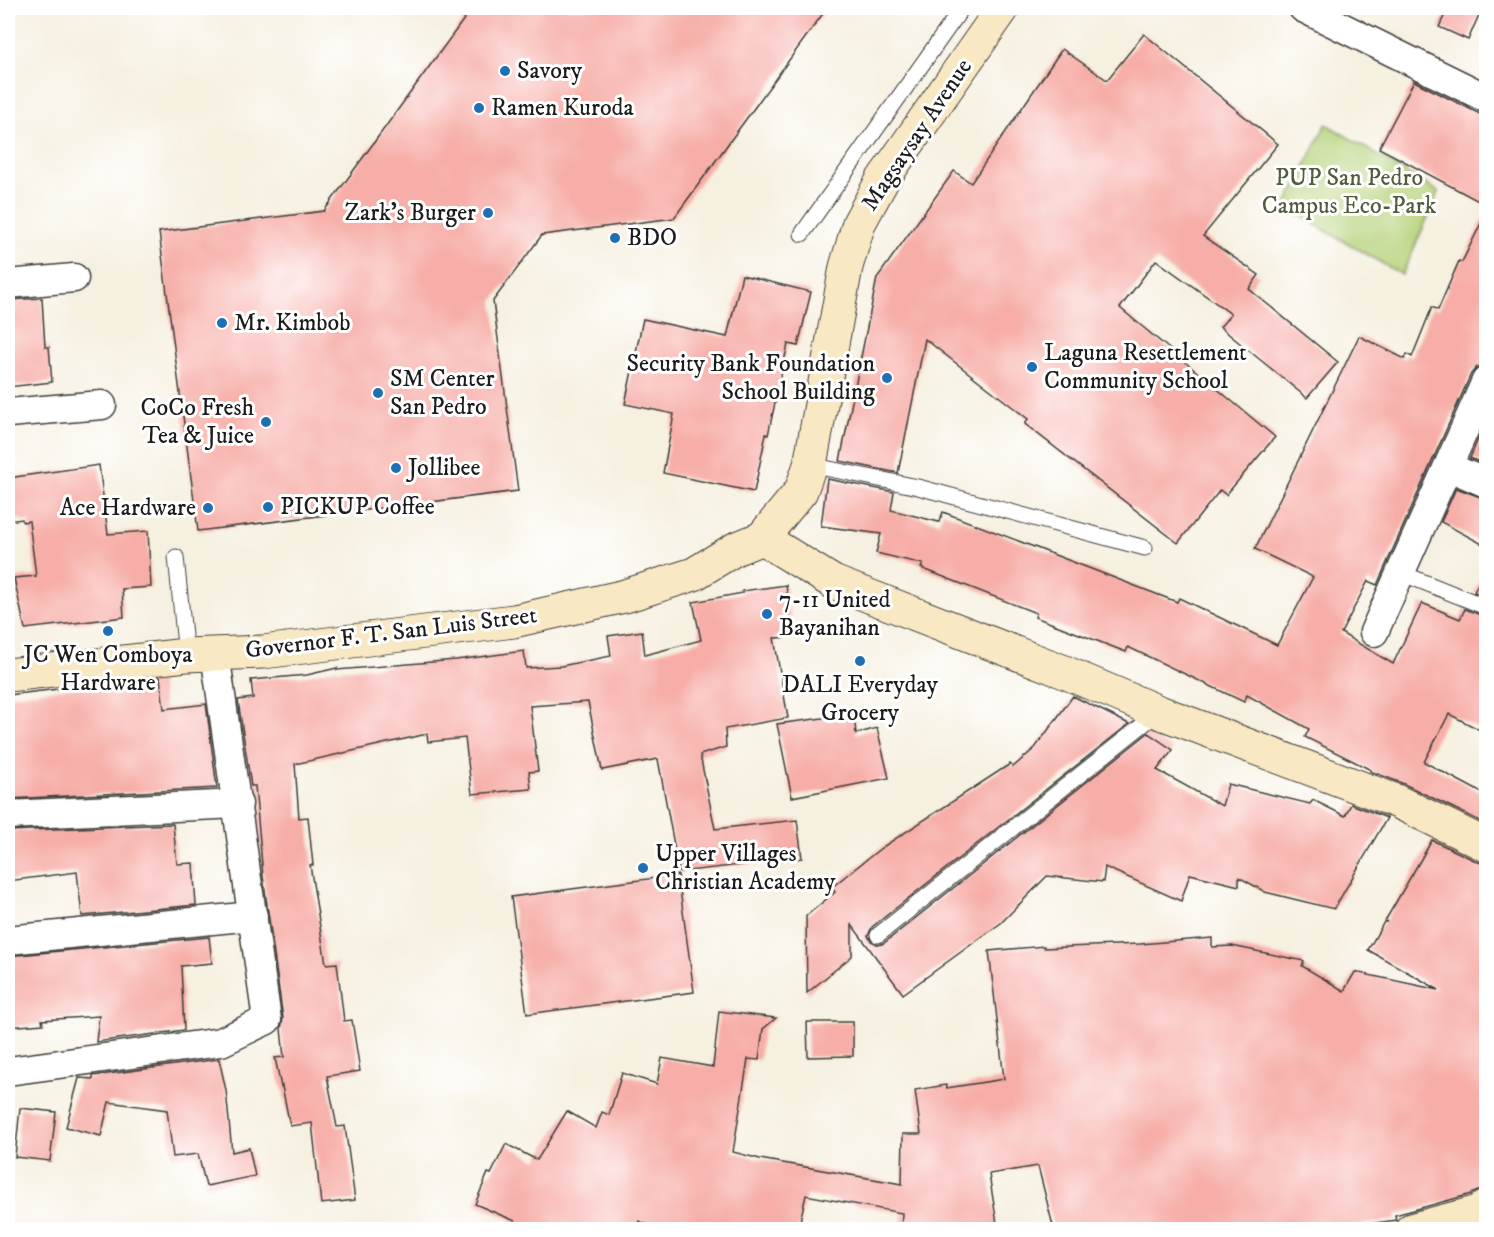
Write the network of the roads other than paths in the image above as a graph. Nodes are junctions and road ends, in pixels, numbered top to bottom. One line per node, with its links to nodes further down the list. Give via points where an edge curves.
1 (962, 8): 5 (lane)
2 (1003, 8): 11 (main road, Magsaysay Avenue, via 883,179 859,223 846,267)
3 (1303, 8): 4 (street)
4 (1486, 98)
5 (802, 234)
6 (74, 278): 7 (street)
7 (8, 284)
8 (1486, 381): 12 (street)
9 (102, 405): 10 (street)
10 (8, 413)
11 (810, 465): 14 (main road, Magsaysay Avenue, via 801,491); 15 (lane, via 918,487)
12 (1449, 466): 13 (street); 17 (street)
13 (1486, 483)
14 (762, 538): 20 (main road, Governor F. T. San Luis Street, via 694,574 625,597 514,621 262,652); 22 (main road, via 833,582)
15 (1145, 548)
16 (176, 557): 20 (lane)
17 (1401, 573): 18 (lane); 19 (street)
18 (1486, 607)
19 (1374, 632)
20 (201, 654): 21 (main road, Governor F. T. San Luis Street); 23 (street)
21 (8, 675)
22 (1159, 712): 25 (main road, via 1396,801); 27 (lane)
23 (238, 804): 24 (street); 26 (street)
24 (8, 815)
25 (1486, 845)
26 (253, 916): 28 (street); 29 (street, via 267,1020 221,1042)
27 (878, 935)
28 (8, 940)
29 (8, 1071)
30 (1486, 1207): 31 (main road)
31 (1411, 1230)

